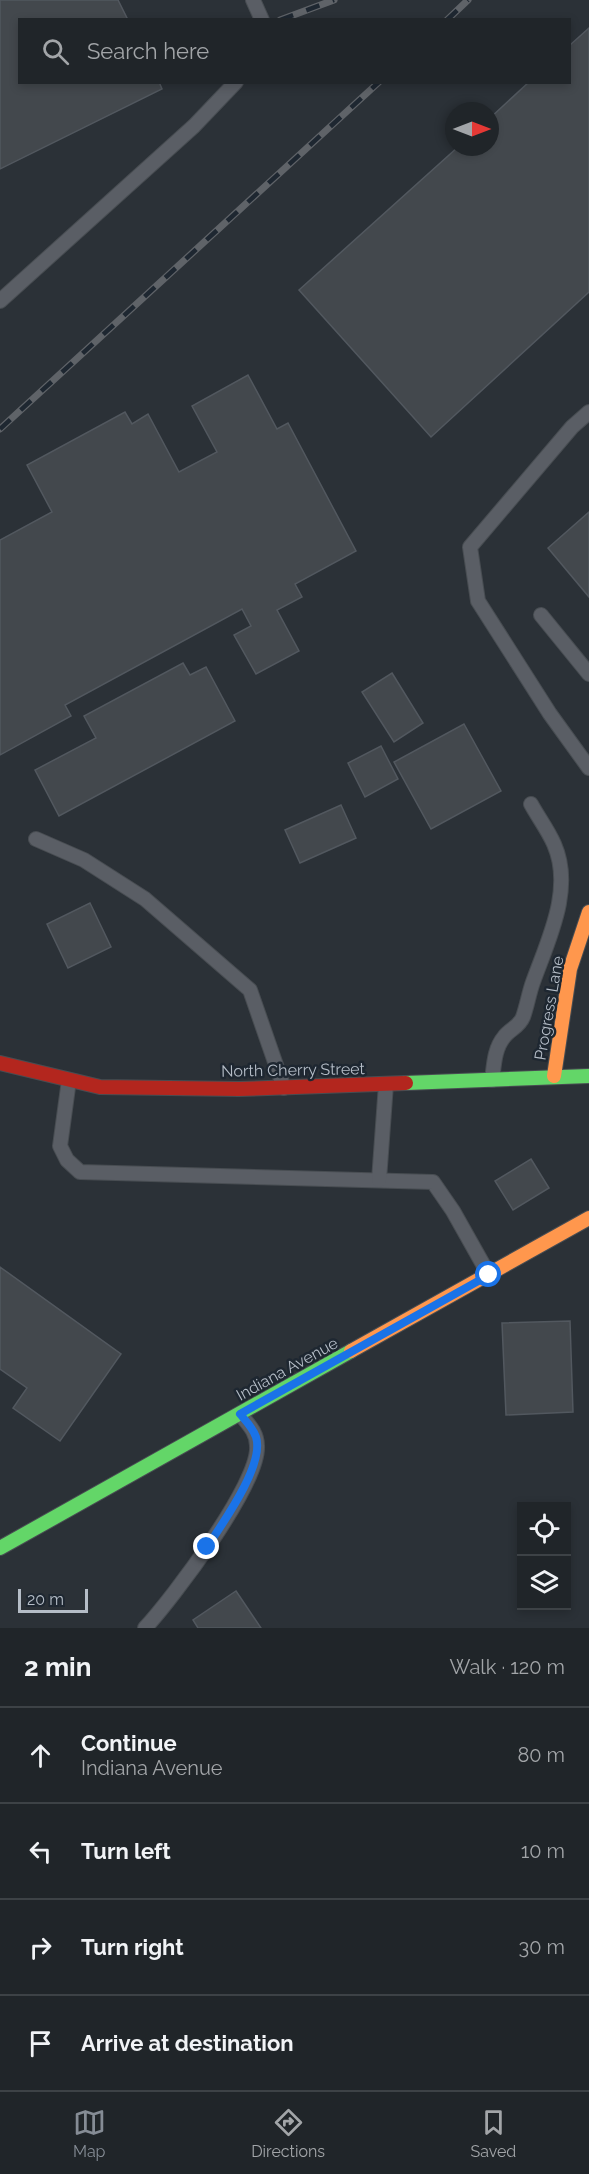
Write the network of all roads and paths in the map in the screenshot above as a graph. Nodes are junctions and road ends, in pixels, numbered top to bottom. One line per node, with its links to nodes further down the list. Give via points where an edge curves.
1 (253, 0): 2 (lane)
2 (261, 18)
3 (234, 84): 4 (lane, via 194,126)
4 (0, 301)
5 (589, 412): 8 (lane, via 470,547 478,601)
6 (541, 615): 7 (lane)
7 (589, 674)
8 (589, 768)
9 (531, 804): 16 (lane, via 555,845 561,892 523,1017 500,1043)
10 (36, 839): 18 (lane, via 84,860 145,899 250,990)
11 (589, 912): 13 (main road, Progress Lane, via 570,969)
12 (0, 1063): 15 (main road, North Cherry Street)
13 (554, 1076): 14 (main road, North Cherry Street); 16 (main road, North Cherry Street)
14 (589, 1076)
15 (69, 1080): 18 (main road, North Cherry Street, via 100,1087); 19 (lane, via 60,1146 80,1172)
16 (492, 1080): 17 (main road, North Cherry Street)
17 (386, 1084): 18 (main road, North Cherry Street); 19 (lane)
18 (284, 1088)
19 (379, 1180): 21 (lane, via 433,1182)
20 (589, 1218): 21 (main road, Indiana Avenue)
21 (489, 1275): 22 (main road, Indiana Avenue)
22 (240, 1414): 23 (main road, Indiana Avenue); 24 (lane, via 256,1438 257,1454 251,1469 237,1500 207,1547)
23 (0, 1548)
24 (145, 1628)

